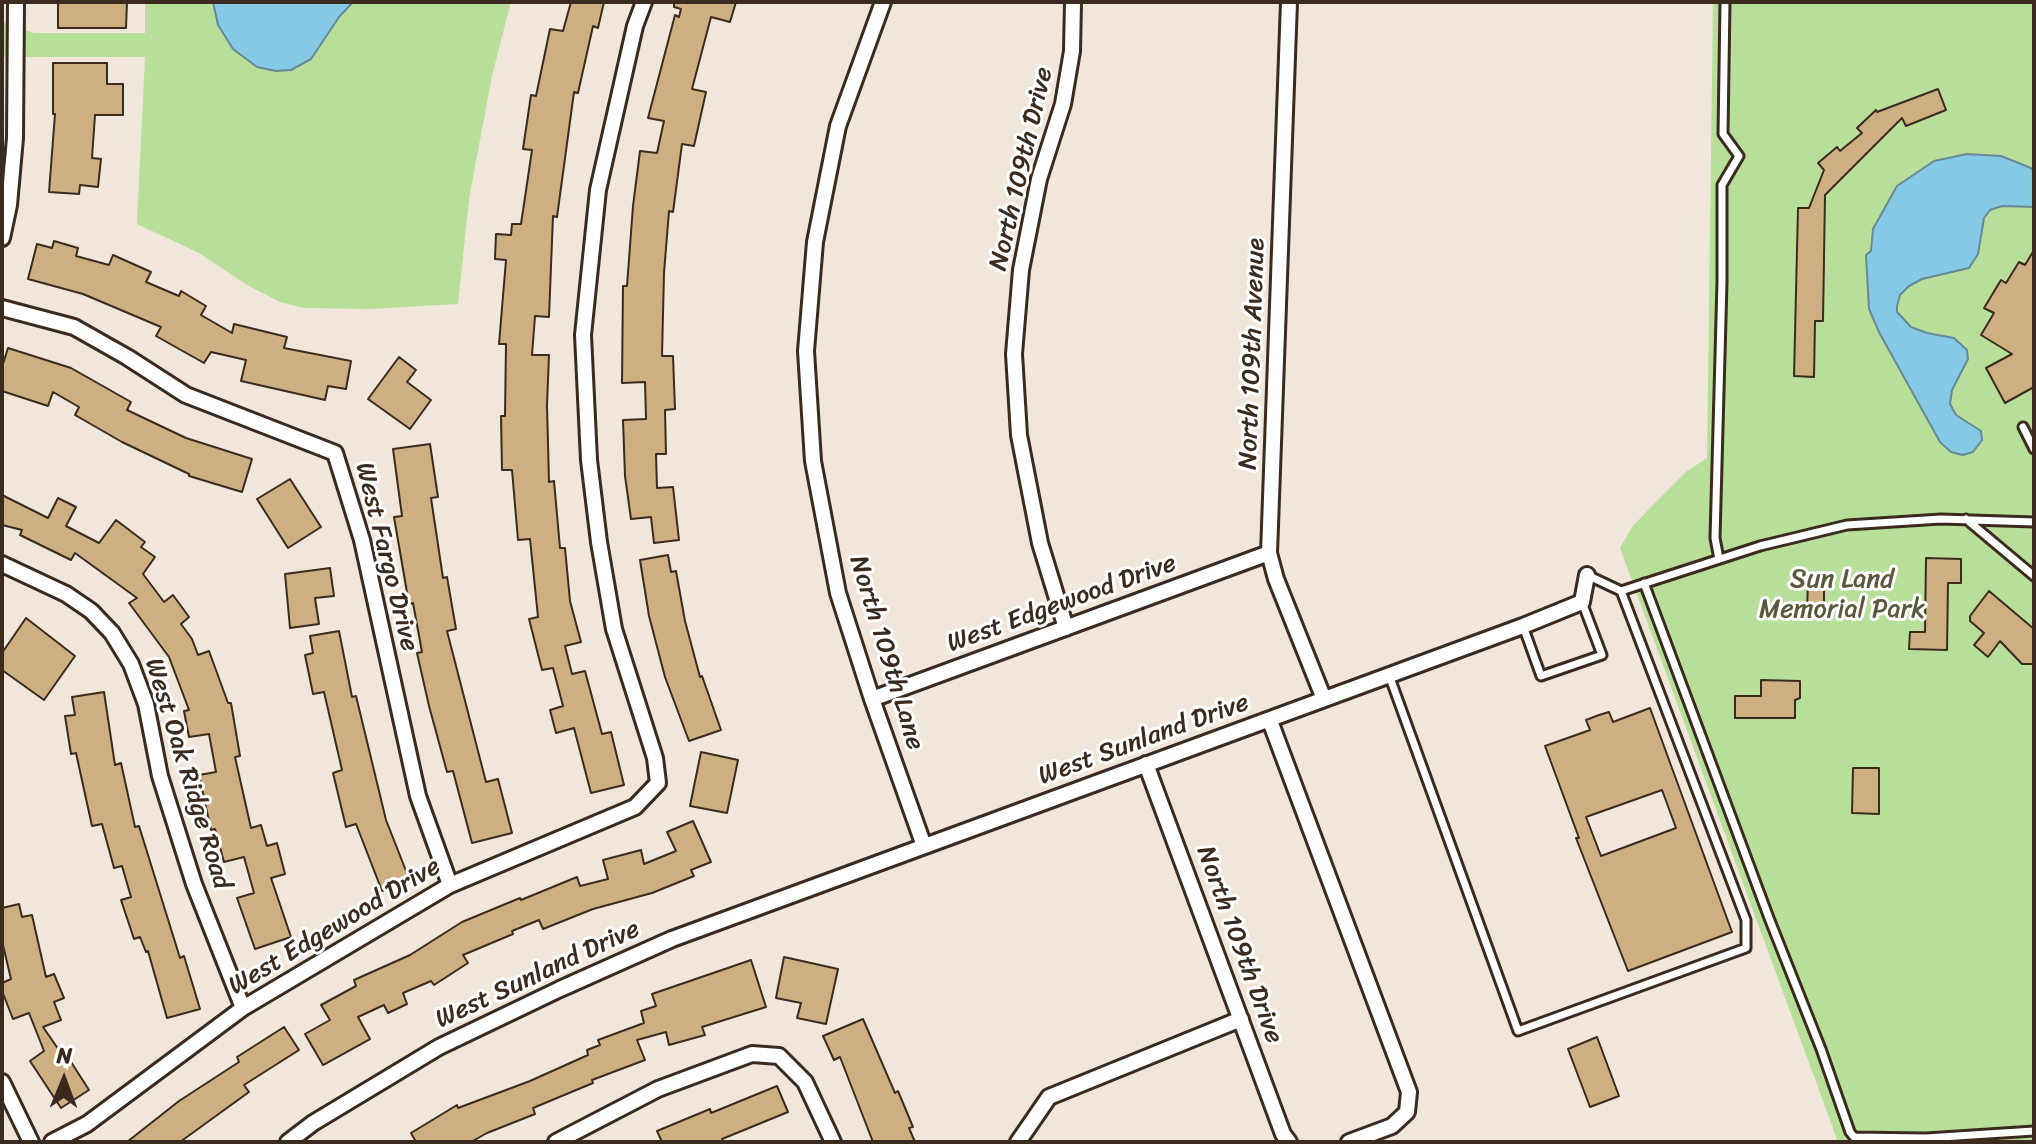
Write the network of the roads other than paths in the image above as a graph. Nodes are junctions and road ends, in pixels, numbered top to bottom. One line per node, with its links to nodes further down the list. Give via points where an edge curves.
1 (16, 2): 7 (street, via 15,138)
2 (644, 2): 29 (street, West Edgewood Drive, via 598,190 583,335 599,542 614,629 658,783 635,807)
3 (883, 2): 24 (street, North 109th Lane, via 838,126 815,242 806,351 813,461 832,564)
4 (1073, 2): 22 (street, North 109th Drive, via 1072,51 1021,270 1014,354 1019,435 1037,527)
5 (1289, 2): 13 (street, North 109th Avenue)
6 (1725, 2): 14 (lane, via 1723,134 1739,156 1722,185 1715,538)
7 (2, 238)
8 (2, 308): 29 (street, West Fargo Drive, via 74,327 186,395 335,453 362,540 418,796)
9 (2023, 427): 10 (lane)
10 (2034, 449)
11 (1966, 519): 12 (lane); 14 (lane, via 1847,525); 17 (lane)
12 (2034, 522)
13 (1269, 553): 22 (street, West Edgewood Drive); 25 (street, North 109th Avenue)
14 (1719, 559): 18 (lane)
15 (2, 564): 30 (street, West Oak Ridge Road, via 91,611 131,664 194,884)
16 (1587, 575): 19 (lane); 20 (street)
17 (2034, 576)
18 (1644, 583): 19 (lane); 33 (lane, via 1850,1132 1854,1137 1902,1138)
19 (1621, 591): 23 (lane, via 1746,920 1746,948 1518,1031)
20 (1582, 602): 21 (street, West Sunland Drive); 21 (lane, via 1602,655 1541,676)
21 (1523, 626): 23 (street, West Sunland Drive)
22 (1066, 628): 24 (street, West Edgewood Drive)
23 (1389, 675): 25 (street, West Sunland Drive)
24 (872, 699): 28 (street, North 109th Lane)
25 (1324, 699): 26 (street, West Sunland Drive)
26 (1270, 721): 27 (street, West Sunland Drive); 41 (street, via 1409,1092 1407,1112 1392,1126)
27 (1146, 764): 28 (street, West Sunland Drive); 31 (street, North 109th Drive)
28 (924, 846): 36 (street, West Sunland Drive, via 672,939 560,989 439,1047)
29 (450, 885): 30 (street, West Edgewood Drive)
30 (243, 1008): 35 (street, West Edgewood Drive, via 87,1124)
31 (1241, 1019): 39 (street, via 1049,1097); 40 (street, North 109th Drive)
32 (2, 1082): 34 (street)
33 (2034, 1131)
34 (31, 1142)
35 (52, 1142)
36 (288, 1142)
37 (556, 1142): 38 (street, via 658,1089 752,1054 779,1056 805,1082)
38 (833, 1142)
39 (1018, 1142)
40 (1289, 1142)
41 (1349, 1142)

